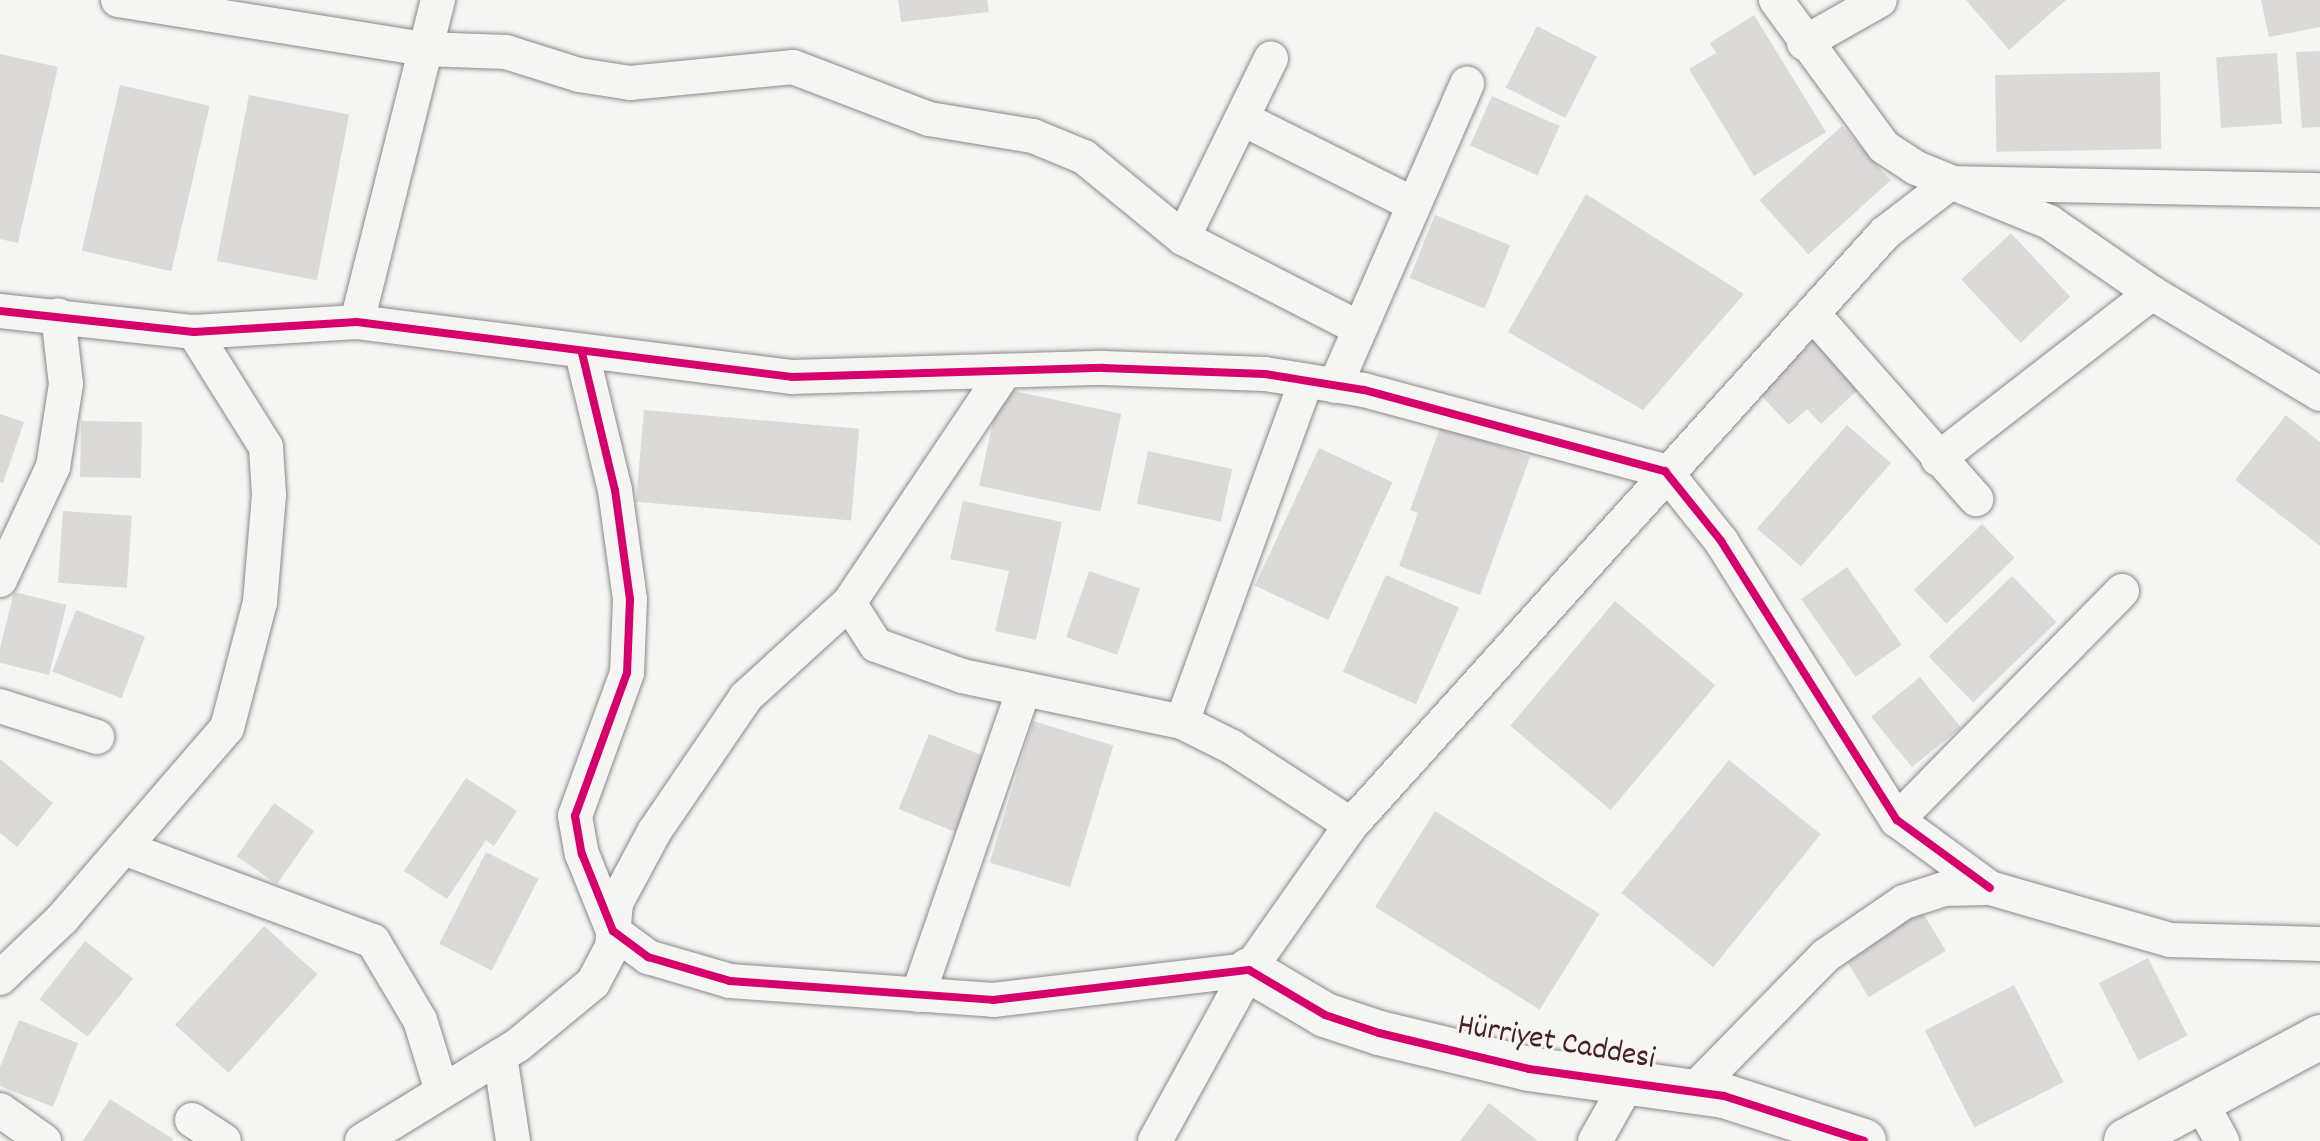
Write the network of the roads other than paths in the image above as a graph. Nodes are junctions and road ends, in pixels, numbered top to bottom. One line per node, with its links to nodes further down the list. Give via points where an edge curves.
1 (118, 0): 6 (street)
2 (438, 0): 6 (street)
3 (1776, 0): 5 (street)
4 (1880, 0): 5 (street)
5 (1804, 43): 10 (street, via 1884,147)
6 (424, 49): 13 (street, via 506,52 579,75 630,83 793,67 929,119 1033,136 1084,157); 18 (street)
7 (1271, 58): 9 (street)
8 (1467, 84): 12 (street)
9 (1243, 119): 12 (street); 13 (street)
10 (1950, 183): 11 (street); 14 (street, via 2049,222); 16 (street, via 1885,233)
11 (2320, 190)
12 (1413, 204): 19 (street)
13 (1183, 238): 19 (street)
14 (2152, 293): 24 (street); 25 (street)
15 (0, 311): 17 (street)
16 (1813, 314): 25 (street); 26 (street)
17 (58, 315): 20 (street); 28 (street, via 66,384 53,467)
18 (357, 322): 20 (street); 21 (street)
19 (1357, 327): 23 (street)
20 (194, 332): 37 (street, via 266,447 264,578 227,728)
21 (582, 353): 22 (street, via 792,377); 39 (street, via 615,490 630,599 627,673 575,816 582,854)
22 (1004, 372): 23 (street, via 1103,368); 30 (street)
23 (1321, 383): 26 (street); 33 (street)
24 (2320, 394)
25 (1938, 459): 27 (street)
26 (1665, 471): 35 (street, via 1721,541); 36 (street)
27 (1976, 499)
28 (0, 580)
29 (2122, 591): 35 (street)
30 (849, 603): 31 (street, via 876,645 962,676); 39 (street, via 746,697 654,832 616,903)
31 (1024, 689): 33 (street); 43 (street)
32 (0, 706): 34 (street)
33 (1182, 722): 36 (street, via 1232,747)
34 (97, 737)
35 (1897, 820): 38 (street)
36 (1351, 825): 41 (street)
37 (124, 848): 42 (street); 47 (street, via 373,941 420,1020)
38 (1990, 888): 40 (street, via 2170,940); 48 (street, via 1944,889 1904,902 1825,956)
39 (613, 931): 43 (street, via 648,957 730,981); 45 (street, via 593,983)
40 (2320, 944)
41 (1249, 970): 43 (street, via 993,1000); 46 (street, Hürriyet Caddesi, via 1325,1015 1379,1033 1529,1069); 56 (street)
42 (0, 978)
43 (918, 995)
44 (2320, 1037): 49 (street)
45 (500, 1056): 47 (street); 55 (street)
46 (1628, 1083): 48 (street, Hürriyet Caddesi); 57 (street)
47 (442, 1091): 54 (street)
48 (1692, 1092): 58 (street, Hürriyet Caddesi, via 1770,1107)
49 (2200, 1101): 59 (street); 60 (street)
50 (0, 1110): 52 (street)
51 (192, 1120): 53 (street)
52 (44, 1141)
53 (224, 1141)
54 (362, 1141)
55 (513, 1141)
56 (1155, 1141)
57 (1595, 1141)
58 (1864, 1141)
59 (2126, 1141)
60 (2222, 1141)

